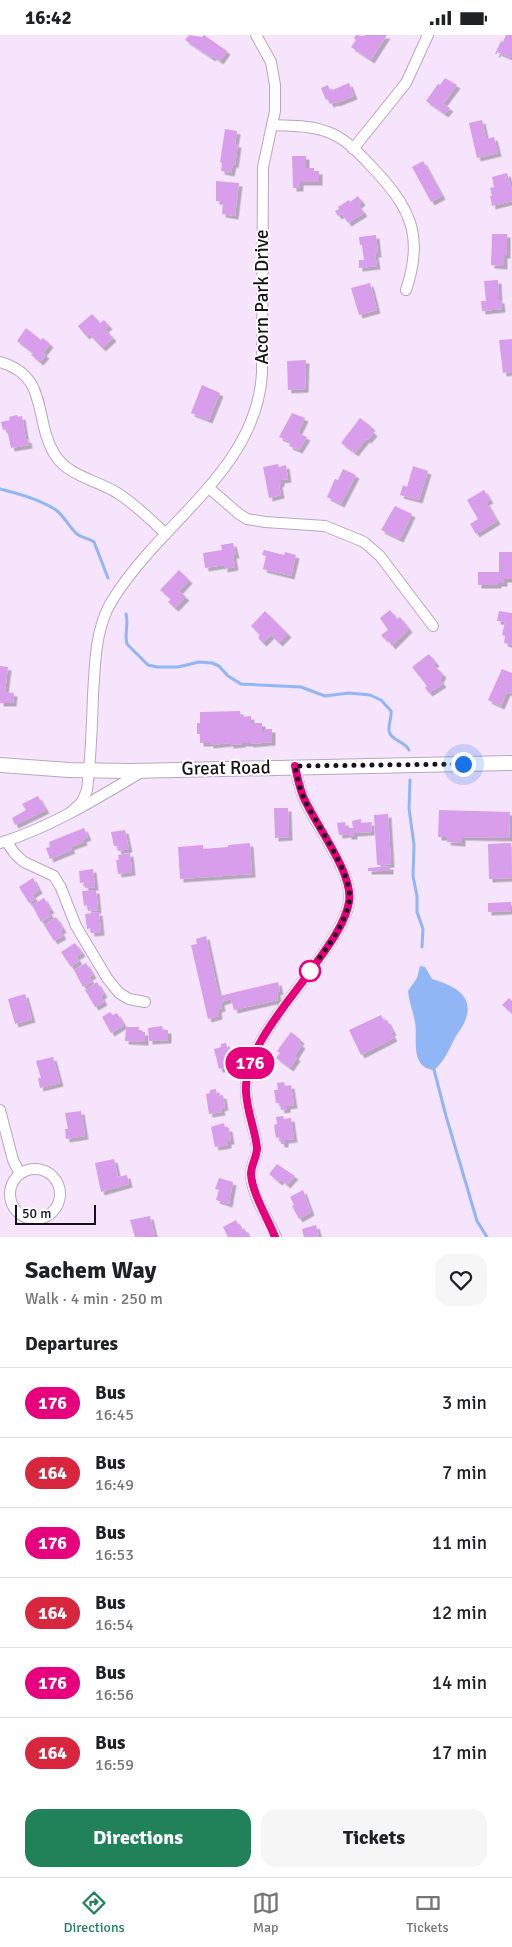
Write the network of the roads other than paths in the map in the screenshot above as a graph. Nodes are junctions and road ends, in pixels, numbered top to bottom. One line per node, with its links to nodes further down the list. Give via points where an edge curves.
1 (256, 35): 3 (street, Acorn Park Drive, via 267,51 274,72 276,98)
2 (428, 35): 4 (street, via 406,83)
3 (272, 125): 4 (street, via 324,130); 7 (street, Acorn Park Drive, via 263,167 261,386 252,422 242,443)
4 (353, 149): 5 (street, via 389,186 409,218 415,254)
5 (406, 290)
6 (0, 362): 8 (street, via 19,370 34,387 50,447 62,464 120,495)
7 (209, 488): 8 (street, Acorn Park Drive); 9 (street, via 247,519 325,526 364,542 380,555)
8 (166, 533): 13 (street, Acorn Park Drive, via 127,579 104,618 96,651)
9 (433, 626)
10 (512, 763): 12 (main road, Great Road)
11 (0, 765): 13 (main road, Great Road)
12 (295, 766): 14 (main road, Great Road); 20 (street, via 303,797 343,871 350,892 340,923 258,1046 248,1069 247,1104 257,1151 252,1181)
13 (90, 771): 14 (main road, Great Road); 15 (street, Acorn Park Drive, via 86,795)
14 (144, 771): 15 (street)
15 (70, 813): 16 (street)
16 (3, 842): 17 (street, via 24,862 54,876 76,926 107,978 119,993)
17 (145, 1002)
18 (0, 1110): 19 (street, via 13,1161)
19 (20, 1174): 19 (street, via 9,1193 14,1209 22,1217 33,1219 50,1215 59,1202 57,1182 40,1170 30,1169)
20 (276, 1237)

